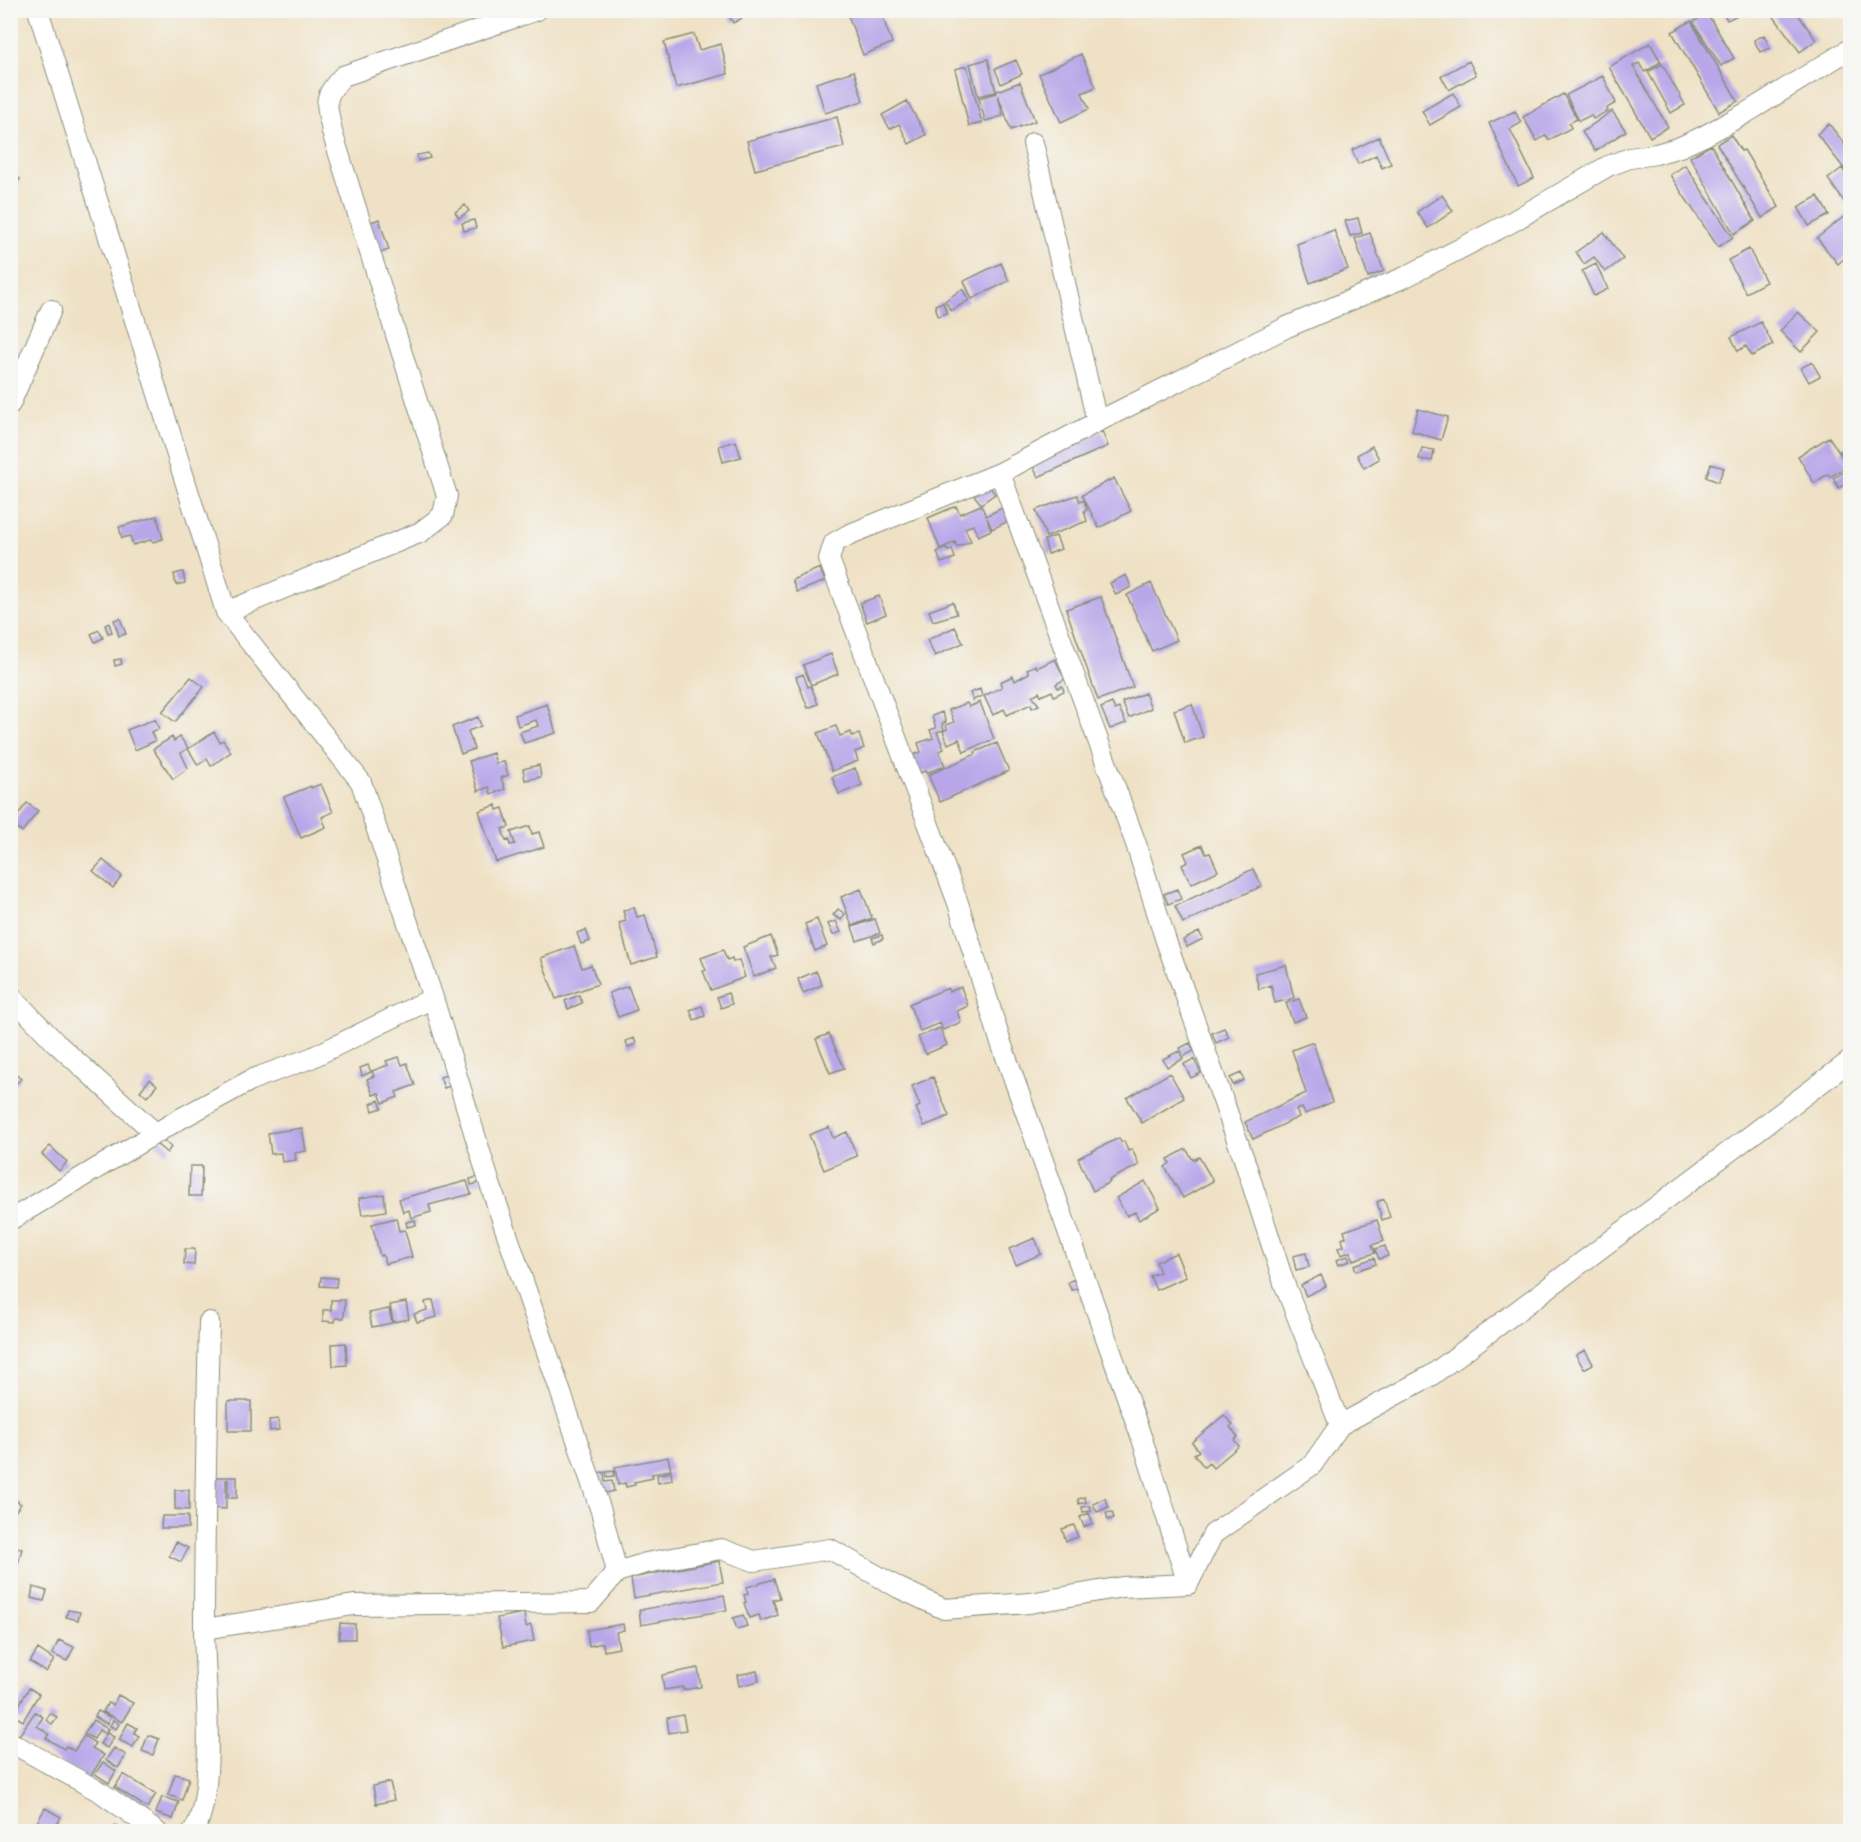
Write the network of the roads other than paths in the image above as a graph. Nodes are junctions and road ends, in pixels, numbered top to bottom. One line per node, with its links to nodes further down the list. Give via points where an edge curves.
1 (38, 10): 9 (street)
2 (537, 10): 9 (street, via 344,76 327,96 332,132 447,496 443,515 421,532)
3 (1851, 49): 7 (street, via 1704,136 1680,147 1608,166 1405,277 1287,327)
4 (1033, 143): 7 (street)
5 (51, 310): 6 (street)
6 (10, 404)
7 (1097, 422): 8 (street)
8 (1000, 473): 16 (street, via 1136,844 1284,1282); 18 (street, via 849,535 834,543 829,559 958,903 1000,1040 1142,1439)
9 (226, 612): 11 (street, via 361,782)
10 (10, 995): 13 (street, via 56,1043)
11 (433, 998): 13 (street, via 311,1058 253,1079); 17 (street, via 489,1181 601,1511)
12 (1851, 1061): 16 (street, via 1432,1375)
13 (155, 1133): 14 (street)
14 (10, 1220)
15 (209, 1322): 19 (street)
16 (1340, 1425): 18 (street, via 1312,1465 1213,1534)
17 (617, 1572): 18 (street, via 721,1550 754,1560 830,1549 944,1609 1030,1603 1122,1587); 19 (street, via 591,1602 354,1605)
18 (1188, 1584)
19 (204, 1629): 22 (street, via 204,1802)
20 (10, 1742): 21 (street, via 102,1794)
21 (157, 1832)
22 (193, 1832)

